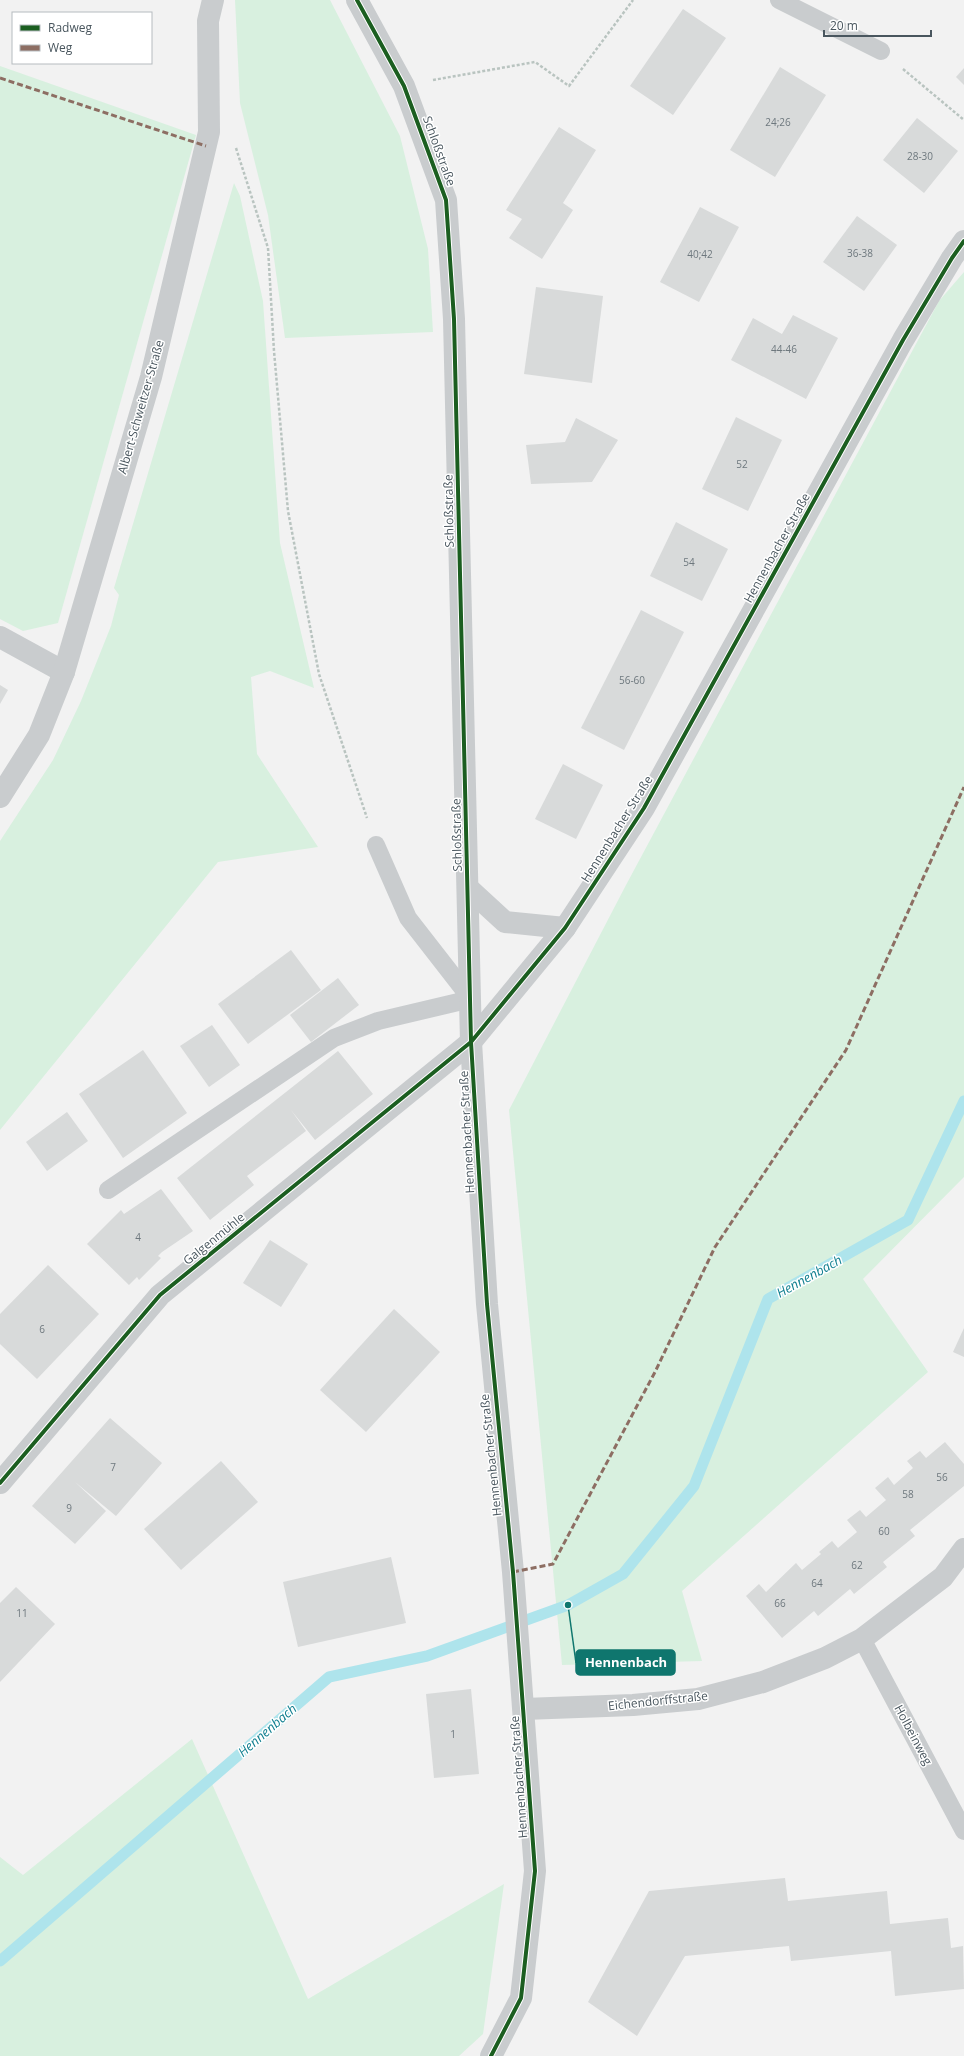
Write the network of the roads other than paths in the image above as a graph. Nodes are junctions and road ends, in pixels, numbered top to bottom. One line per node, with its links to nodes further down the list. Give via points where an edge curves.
1 (213, 0): 7 (street, Albert-Schweitzer-Straße, via 208,21 209,132 151,377)
2 (357, 0): 10 (street, Schloßstraße, via 404,86 446,200 454,319)
3 (779, 0): 4 (lane)
4 (881, 51)
5 (964, 241): 11 (street, Hennenbacher Straße, via 903,340 644,808)
6 (0, 637): 7 (street)
7 (64, 672): 8 (street, Albert-Schweitzer-Straße, via 39,734)
8 (0, 797)
9 (376, 845): 12 (lane, via 408,918)
10 (468, 888): 11 (street, via 505,922); 12 (street, Schloßstraße)
11 (566, 928): 13 (street, Hennenbacher Straße)
12 (471, 999): 13 (street, Schloßstraße); 14 (lane, via 378,1021 334,1038)
13 (471, 1042): 15 (street, Galgenmühle, via 160,1295); 18 (street, Hennenbacher Straße, via 487,1304)
14 (108, 1190)
15 (0, 1483)
16 (964, 1550): 17 (street, Eichendorffstraße, via 943,1577)
17 (862, 1639): 18 (street, Eichendorffstraße, via 825,1658 763,1682 698,1699 633,1705); 19 (lane, Holbeinweg)
18 (524, 1709): 20 (street, Hennenbacher Straße, via 535,1871 521,1998)
19 (964, 1830)
20 (491, 2056)

